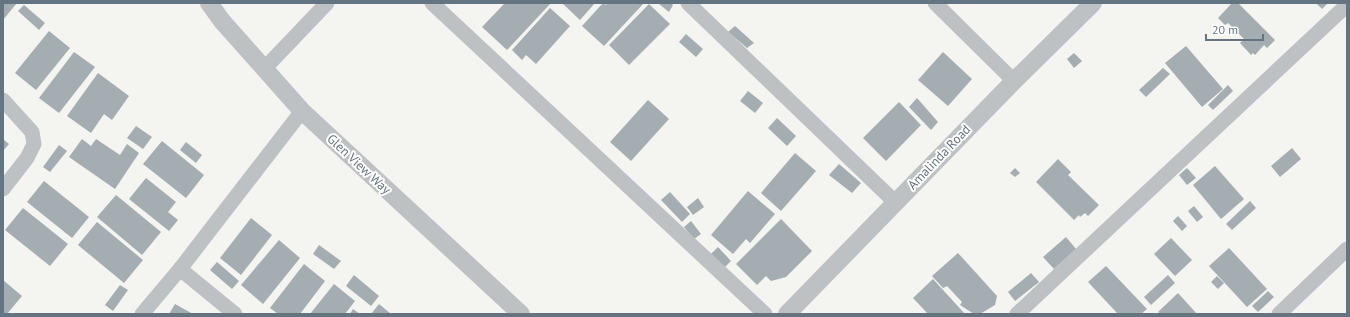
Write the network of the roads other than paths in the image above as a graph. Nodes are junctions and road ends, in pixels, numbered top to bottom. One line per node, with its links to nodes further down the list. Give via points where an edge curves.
1 (209, 3): 8 (street, Glen View Way)
2 (327, 3): 8 (street)
3 (432, 3): 19 (street)
4 (688, 3): 13 (street)
5 (935, 3): 9 (street)
6 (1094, 3): 9 (street, Amalinda Road)
7 (1347, 5): 21 (street)
8 (264, 69): 11 (street, Glen View Way)
9 (1014, 81): 13 (street, Amalinda Road)
10 (3, 100): 12 (street, via 32,132 34,144 27,158)
11 (302, 111): 15 (street); 18 (street, Glen View Way)
12 (3, 189)
13 (895, 202): 20 (street, Amalinda Road)
14 (1347, 249): 22 (street)
15 (180, 268): 16 (street); 17 (street)
16 (142, 314)
17 (234, 314)
18 (522, 314)
19 (765, 314)
20 (787, 314)
21 (1018, 314)
22 (1279, 314)

